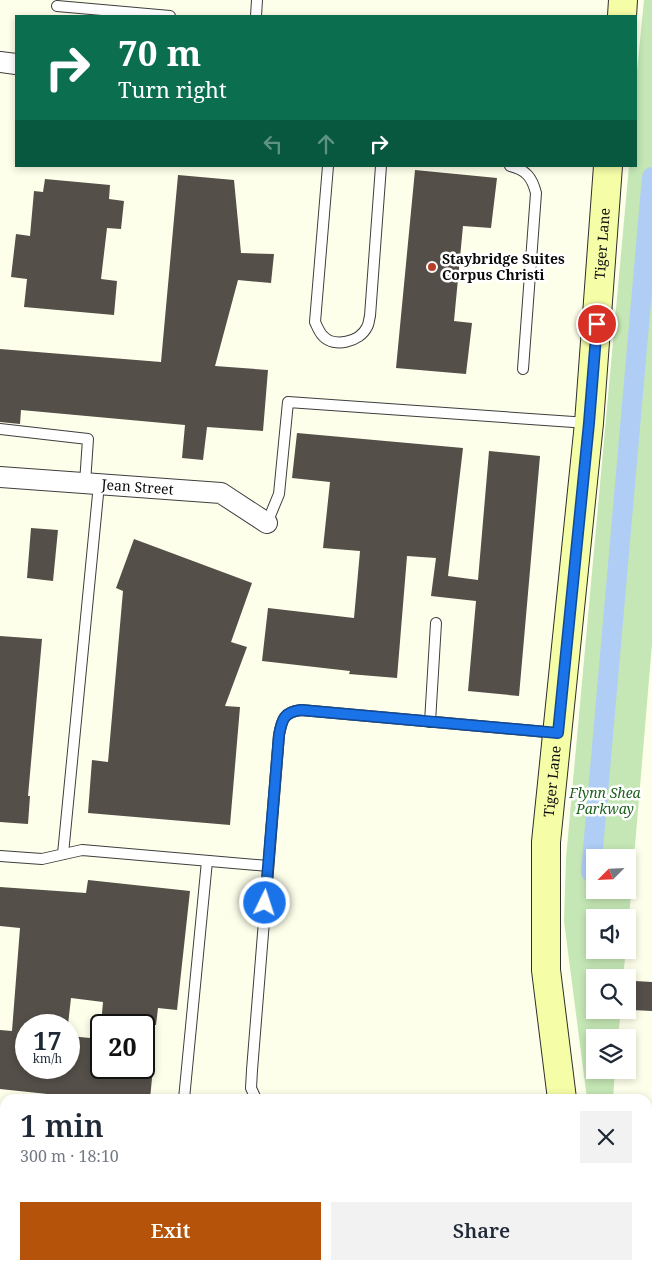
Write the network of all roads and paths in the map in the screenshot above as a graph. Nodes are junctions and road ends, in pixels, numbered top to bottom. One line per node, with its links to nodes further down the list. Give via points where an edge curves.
1 (257, 0): 5 (lane)
2 (623, 0): 6 (street)
3 (57, 8): 4 (lane)
4 (156, 15)
5 (256, 15)
6 (622, 15)
7 (0, 62): 8 (street)
8 (15, 64)
9 (328, 167): 10 (lane, via 315,322 323,336 334,342 348,342 367,328)
10 (381, 167)
11 (514, 167): 13 (lane, via 532,178 536,193)
12 (608, 167): 14 (street, Tiger Lane)
13 (523, 369)
14 (589, 423): 18 (lane, via 288,402 279,494); 21 (street, Tiger Lane)
15 (0, 430): 17 (lane, via 88,438)
16 (0, 477): 17 (street, Jean Street)
17 (92, 484): 18 (street, Jean Street, via 221,493); 22 (lane)
18 (267, 523)
19 (436, 623): 20 (lane)
20 (430, 722): 21 (lane); 25 (lane, via 301,710 290,711 284,716 279,735)
21 (558, 733): 28 (street, Tiger Lane, via 546,842 546,970)
22 (63, 854): 23 (lane, via 42,859); 24 (lane, via 82,850)
23 (0, 856)
24 (207, 860): 25 (lane); 26 (lane)
25 (268, 866): 27 (lane, via 252,1070)
26 (184, 1094)
27 (254, 1094)
28 (561, 1094)

